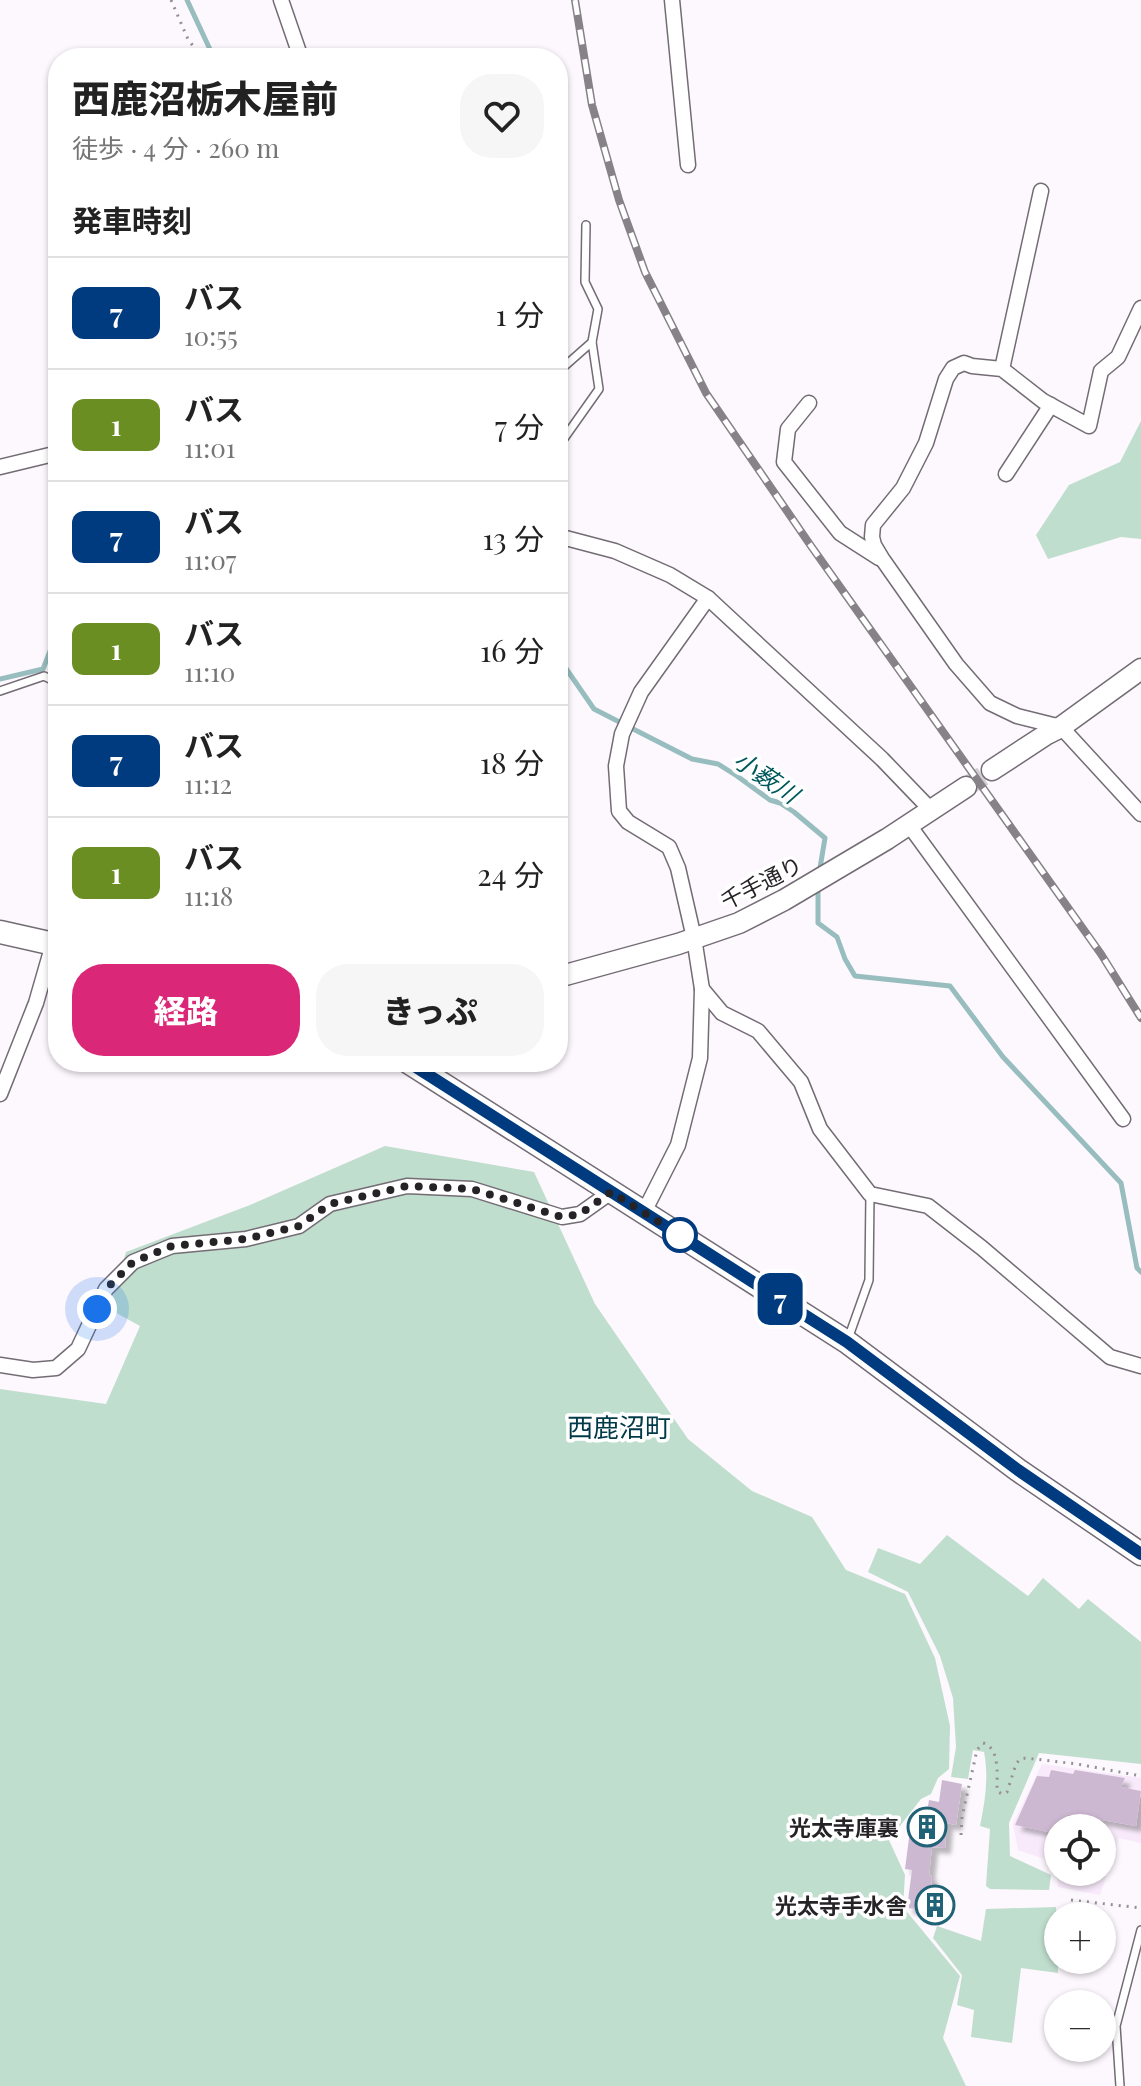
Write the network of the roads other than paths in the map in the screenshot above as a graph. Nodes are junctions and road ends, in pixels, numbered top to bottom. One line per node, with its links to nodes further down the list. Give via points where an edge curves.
1 (281, 0): 3 (street)
2 (672, 0): 4 (street)
3 (298, 48)
4 (688, 165)
5 (1041, 191): 10 (street)
6 (586, 225): 8 (lane, via 585,282 598,309)
7 (1141, 308): 12 (street, via 1118,357 1101,371 1089,426)
8 (592, 342): 9 (lane); 13 (lane, via 599,389)
9 (568, 363)
10 (1002, 369): 12 (street); 18 (street, via 964,363 946,379 926,443 903,488 873,525 874,545)
11 (809, 403): 18 (street, via 788,429 784,462 840,533)
12 (1051, 405): 16 (street)
13 (568, 433)
14 (48, 455): 15 (street)
15 (0, 467)
16 (1006, 474)
17 (568, 539): 19 (street, via 615,551)
18 (885, 563): 23 (street, via 990,703)
19 (708, 598): 26 (street); 30 (street, via 641,692 622,734 616,766 619,811 669,847)
20 (1141, 669): 23 (street)
21 (48, 678): 22 (lane)
22 (0, 691)
23 (1061, 727): 24 (street); 27 (street)
24 (992, 770)
25 (966, 787): 26 (street, 千手通り)
26 (932, 811): 28 (street, 千手通り)
27 (1141, 814)
28 (909, 825): 30 (street, 千手通り, via 784,900); 37 (street)
29 (0, 932): 31 (main road)
30 (694, 938): 33 (street, 千手通り); 34 (street)
31 (48, 942)
32 (48, 966): 36 (street)
33 (568, 974)
34 (702, 989): 39 (street, via 722,1013 758,1031 801,1082 820,1129); 40 (street, via 700,1058 678,1145)
35 (424, 1072): 38 (main road)
36 (0, 1094)
37 (1123, 1119)
38 (611, 1192): 40 (main road); 42 (street, via 580,1214 562,1217 472,1189 407,1186 330,1204 299,1226 246,1239 172,1246 133,1262 106,1289 78,1349 56,1368)
39 (870, 1194): 41 (lane, via 869,1280); 43 (street, via 928,1206 1110,1357)
40 (644, 1212): 41 (main road)
41 (847, 1342): 44 (main road)
42 (0, 1365)
43 (1141, 1366)
44 (1141, 1554)
45 (1141, 1930): 46 (lane, via 1116,2026)
46 (1120, 2086)

